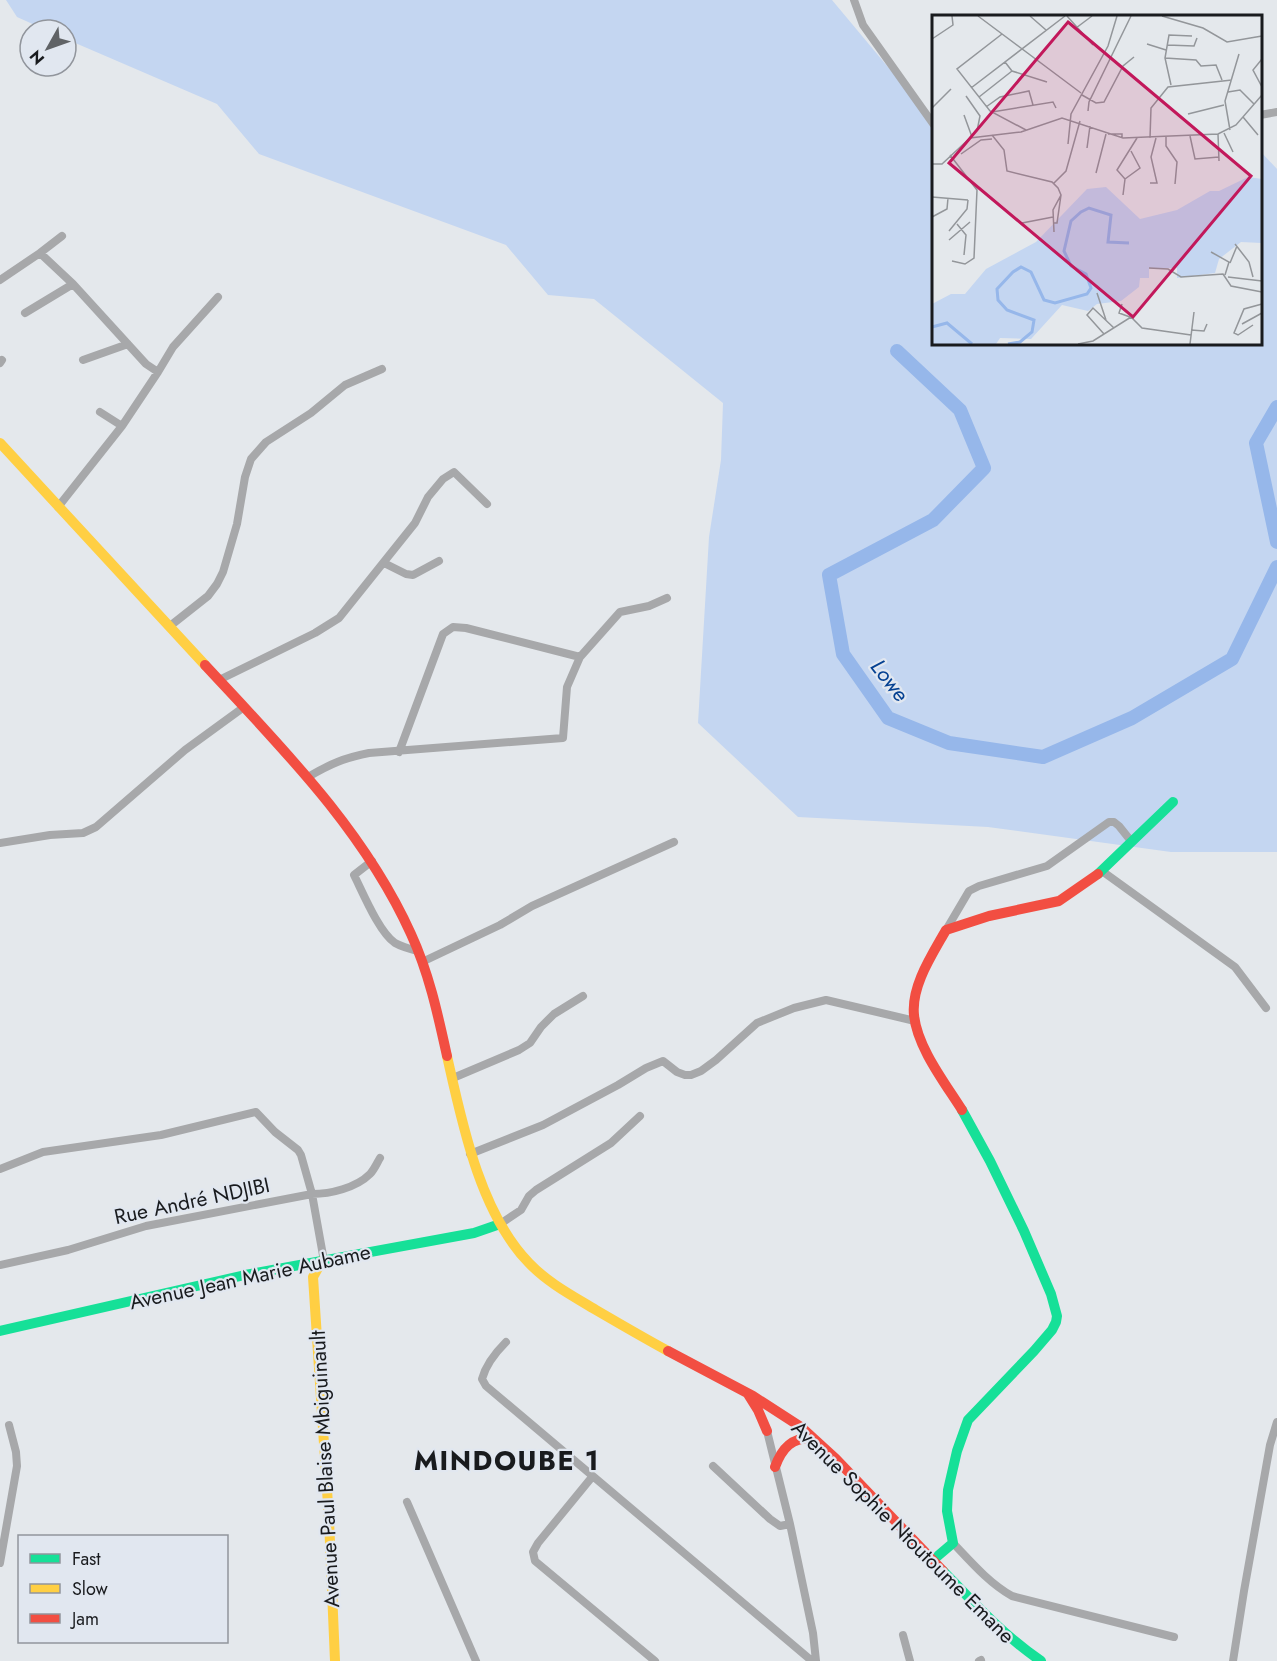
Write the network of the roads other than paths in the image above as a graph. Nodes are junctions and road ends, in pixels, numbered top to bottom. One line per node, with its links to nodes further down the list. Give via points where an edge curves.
1 (854, 0): 4 (street, via 863,25)
2 (1277, 112): 3 (street)
3 (1262, 115)
4 (932, 124)
5 (62, 236): 6 (street)
6 (40, 254): 7 (street); 8 (street)
7 (0, 280)
8 (73, 284): 10 (street); 11 (street)
9 (218, 297): 14 (street, via 173,347)
10 (25, 313)
11 (128, 344): 12 (street); 14 (street)
12 (83, 360)
13 (382, 369): 23 (street, via 345,386 266,442 251,459 220,578 208,596)
14 (158, 372): 16 (street)
15 (100, 412): 16 (street)
16 (122, 426): 19 (street)
17 (0, 443): 19 (street, Avenue Sophie Ntoutoume Emane)
18 (487, 504): 21 (street, via 454,472 428,497 415,522)
19 (58, 507): 23 (street, Avenue Sophie Ntoutoume Emane)
20 (439, 561): 21 (street, via 413,575)
21 (384, 563): 25 (street, via 339,618)
22 (667, 598): 24 (street, via 620,612)
23 (170, 626): 25 (street, Avenue Sophie Ntoutoume Emane)
24 (580, 657): 27 (street, via 567,687 563,738); 27 (street, via 453,627 443,634)
25 (219, 680): 26 (street, Avenue Sophie Ntoutoume Emane)
26 (244, 707): 28 (street, Avenue Sophie Ntoutoume Emane); 32 (street, via 185,750 96,827 83,833)
27 (399, 752): 28 (street, via 346,758)
28 (308, 777): 33 (street, Avenue Sophie Ntoutoume Emane)
29 (1173, 802): 30 (street)
30 (1131, 841): 34 (street); 35 (street, via 1119,826 1109,822 1047,866 969,891)
31 (674, 842): 37 (street, via 532,906)
32 (0, 843)
33 (372, 861): 36 (street, Avenue Sophie Ntoutoume Emane); 36 (street, via 354,875 364,896 388,937)
34 (1102, 871): 35 (street, via 1059,901); 39 (street, via 1235,967)
35 (946, 930): 40 (street, via 922,978)
36 (418, 951): 37 (street, Avenue Sophie Ntoutoume Emane)
37 (422, 962): 41 (street, Avenue Sophie Ntoutoume Emane)
38 (583, 996): 41 (street, via 554,1014 530,1043 519,1050)
39 (1266, 1008)
40 (915, 1021): 43 (street, via 826,1000 794,1008 757,1023 716,1060 691,1075 676,1072 663,1061 543,1125); 65 (street, via 927,1052 1015,1212 1057,1318 1056,1325 1017,1372 963,1429 949,1483 947,1511)
41 (453, 1078): 43 (street, Avenue Sophie Ntoutoume Emane)
42 (640, 1116): 47 (street, via 611,1143 536,1190 521,1210)
43 (470, 1154): 47 (street, Avenue Sophie Ntoutoume Emane)
44 (380, 1158): 46 (street, Rue André NDJIBI, via 371,1173 357,1183 326,1194)
45 (0, 1169): 46 (street, via 43,1152 160,1135 256,1112 298,1150)
46 (312, 1194): 48 (street); 49 (street, Rue André NDJIBI, via 146,1226 68,1250)
47 (500, 1224): 48 (street, Avenue Jean Marie Aubame, via 474,1233); 54 (street, Avenue Sophie Ntoutoume Emane, via 532,1267 564,1292)
48 (323, 1261): 50 (street, Avenue Jean Marie Aubame); 51 (street)
49 (0, 1264)
50 (299, 1265): 51 (street); 52 (street, Avenue Jean Marie Aubame)
51 (313, 1277): 71 (street, Avenue Paul Blaise Mbiguinault)
52 (0, 1331)
53 (506, 1342): 62 (street, via 485,1369 482,1379 486,1386)
54 (742, 1388): 55 (street, Avenue Sophie Ntoutoume Emane); 58 (street, via 759,1410)
55 (781, 1413): 58 (street, via 773,1417); 59 (street, Avenue Sophie Ntoutoume Emane)
56 (1277, 1422): 76 (street)
57 (9, 1425): 67 (street, via 17,1466)
58 (767, 1431): 61 (street)
59 (813, 1438): 61 (street, via 786,1445); 66 (street, Avenue Sophie Ntoutoume Emane)
60 (713, 1467): 64 (street, via 770,1519 780,1526)
61 (775, 1467): 64 (street)
62 (592, 1477): 73 (street, via 538,1543 533,1552 535,1561); 74 (street)
63 (407, 1502): 72 (street)
64 (790, 1524): 74 (street, via 813,1633)
65 (953, 1543): 66 (street); 69 (street, via 987,1578 1012,1596)
66 (933, 1560): 70 (street, Avenue Sophie Ntoutoume Emane, via 999,1629)
67 (0, 1563)
68 (903, 1635): 75 (street)
69 (1174, 1637)
70 (1035, 1660)
71 (335, 1661)
72 (476, 1661)
73 (655, 1661)
74 (814, 1661)
75 (910, 1661)
76 (1233, 1661)

